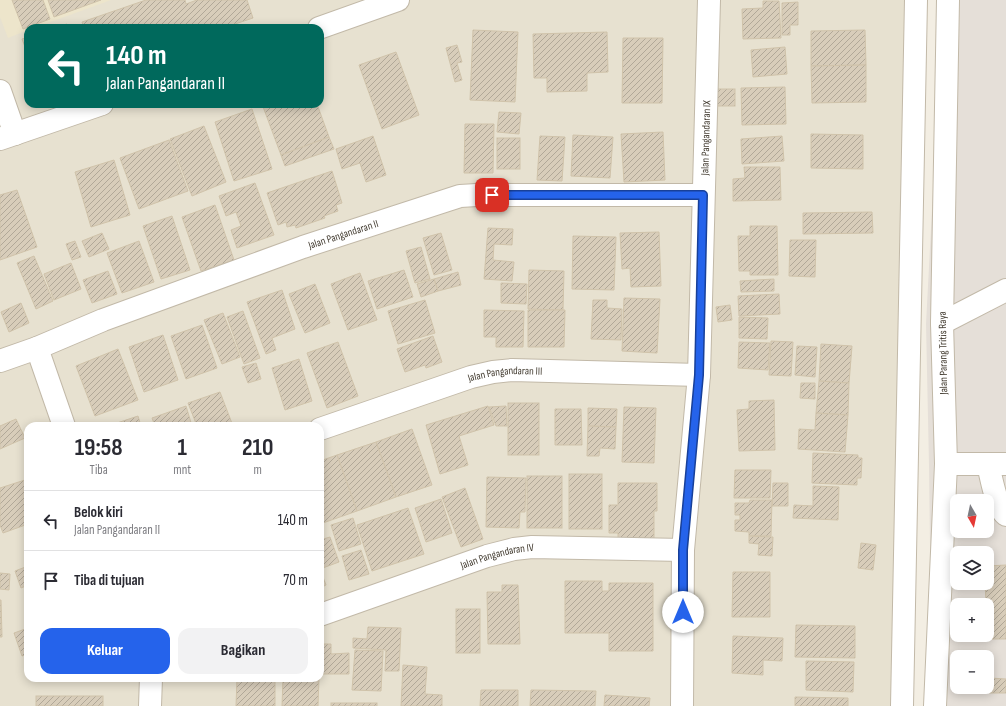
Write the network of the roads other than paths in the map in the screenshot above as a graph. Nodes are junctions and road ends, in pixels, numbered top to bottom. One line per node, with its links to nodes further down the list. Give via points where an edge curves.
1 (398, 0): 5 (street)
2 (709, 0): 9 (street, Jalan Pangandaran IX)
3 (916, 0): 25 (street)
4 (948, 0): 11 (street, Jalan Parang Tritis Raya)
5 (324, 27)
6 (0, 91): 8 (street)
7 (90, 108): 8 (street)
8 (8, 136)
9 (703, 195): 12 (street, Jalan Pangandaran II, via 460,196 303,247 103,320); 14 (street, Jalan Pangandaran IX)
10 (1006, 290): 11 (street)
11 (942, 323): 17 (street, Jalan Parang Tritis Raya)
12 (38, 348): 13 (street, Jalan Pangandaran II); 15 (street)
13 (0, 360)
14 (699, 375): 16 (street, Jalan Pangandaran III, via 512,370 493,372 471,377); 20 (street, Jalan Pangandaran IX)
15 (63, 422)
16 (324, 428)
17 (946, 464): 18 (street); 26 (street, Jalan Parang Tritis Raya)
18 (997, 464): 19 (street, via 994,489 1002,512)
19 (1006, 515)
20 (683, 550): 21 (street, Jalan Pangandaran IV, via 532,547 514,549 487,556); 24 (street, Jalan Pangandaran IX)
21 (324, 614)
22 (151, 682): 23 (street)
23 (150, 706)
24 (682, 706)
25 (902, 706)
26 (935, 706)

